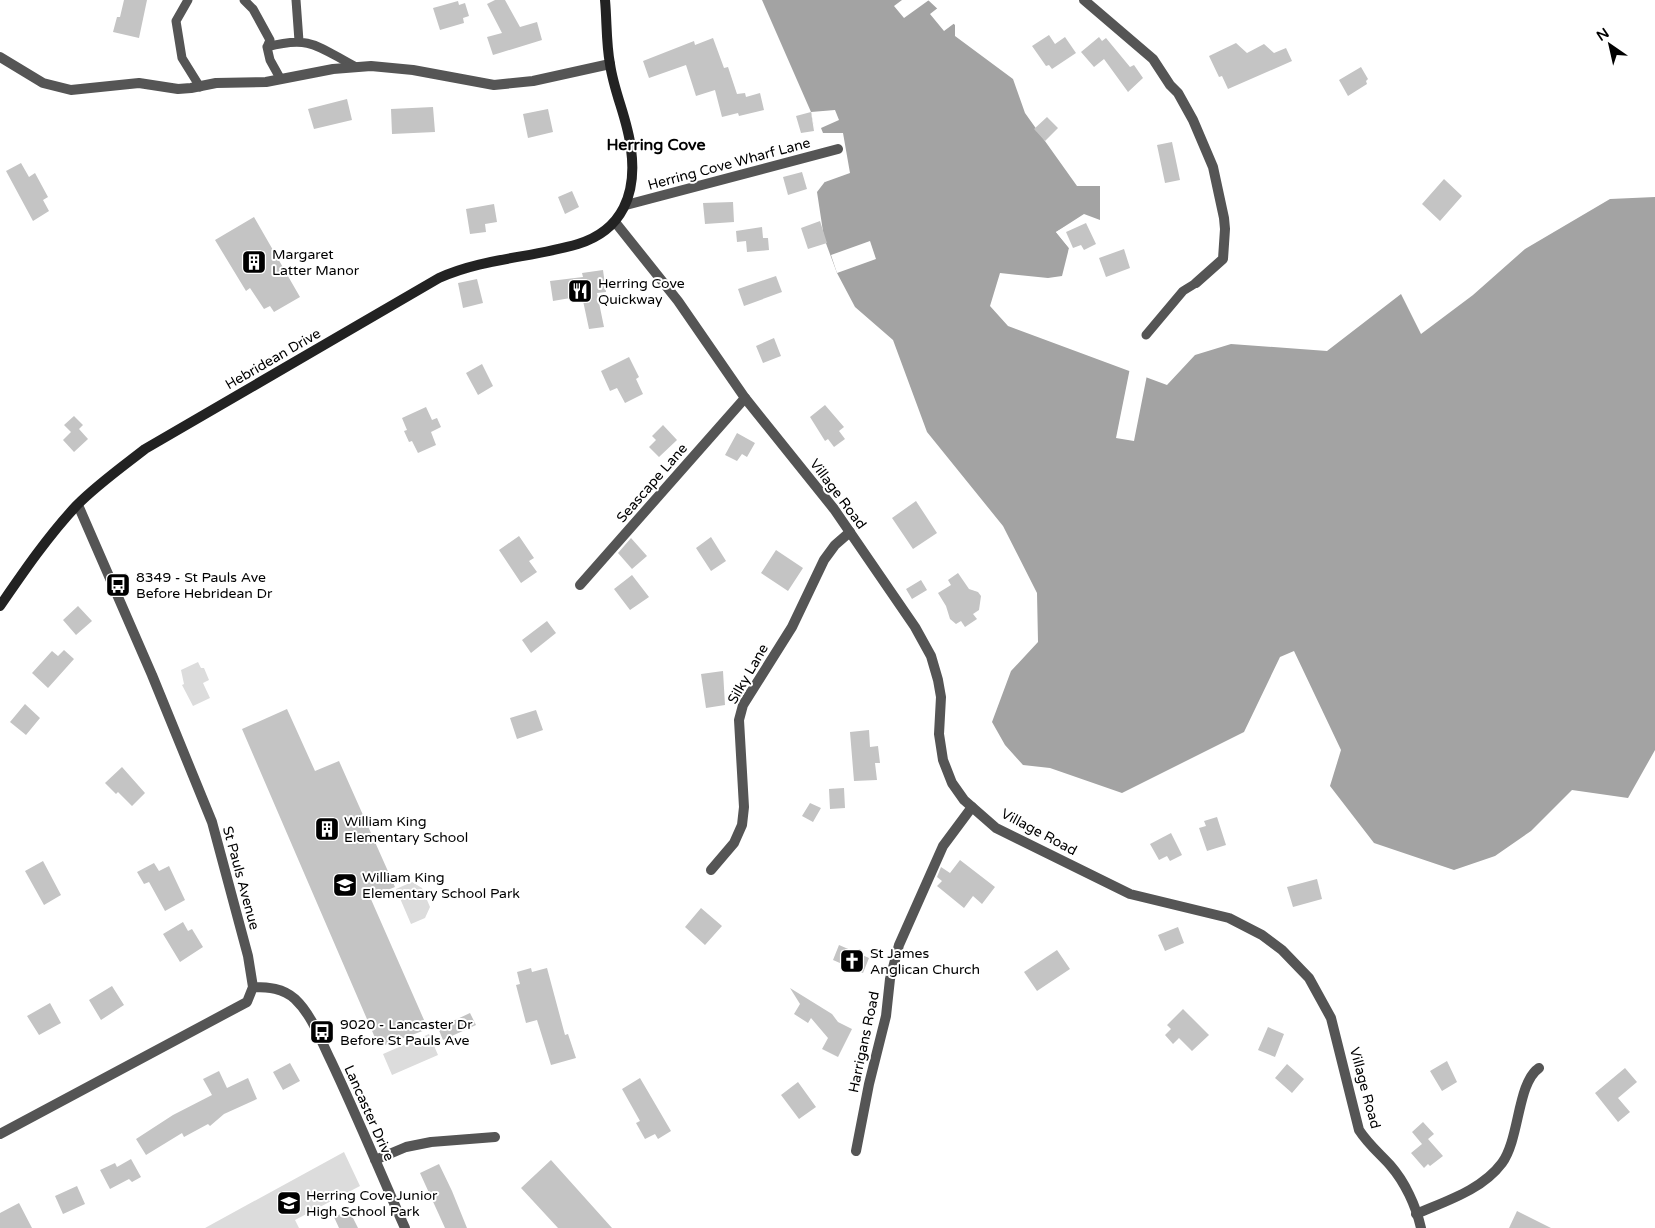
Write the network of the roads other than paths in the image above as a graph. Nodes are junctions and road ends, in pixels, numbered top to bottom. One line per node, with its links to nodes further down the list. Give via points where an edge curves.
1 (188, 0): 12 (lane, via 176,21 182,58)
2 (244, 0): 7 (lane, via 253,9 270,40)
3 (296, 0): 6 (lane)
4 (605, 0): 9 (main road)
5 (1084, 0): 16 (street, via 1153,59 1178,93 1213,167 1225,229 1223,259)
6 (299, 41): 7 (lane); 10 (lane, via 309,42)
7 (267, 47): 11 (lane)
8 (0, 57): 12 (street, via 43,83 70,90 138,83 178,89)
9 (610, 64): 10 (street, via 533,81 494,84 413,70); 14 (main road, via 631,149 631,183)
10 (356, 67): 11 (street)
11 (280, 78): 12 (street)
12 (200, 87)
13 (838, 149): 14 (street, Herring Cove Wharf Lane)
14 (626, 205): 15 (main road, Hebridean Drive)
15 (615, 222): 18 (street, Village Road, via 678,301); 19 (main road, Hebridean Drive, via 594,238 578,244 495,260 439,278 145,450)
16 (1196, 283): 17 (lane, via 1183,291)
17 (1146, 335)
18 (745, 398): 20 (street, Village Road); 21 (street, Seascape Lane)
19 (78, 505): 22 (main road, Hebridean Drive, via 52,534); 25 (street, St Pauls Avenue, via 212,822 248,956)
20 (850, 532): 23 (street, Village Road, via 931,656 942,698 939,734 942,760 952,783); 24 (street, Silky Lane, via 824,560 792,627 743,705 739,728 744,807 742,825 734,843)
21 (580, 585)
22 (0, 606)
23 (972, 807): 29 (street, Harrigans Road, via 943,846 899,945); 31 (street, Village Road, via 1006,833 1130,894 1229,918 1262,935 1287,954 1314,986 1331,1018 1359,1130 1368,1144 1391,1166 1409,1194)
24 (712, 870)
25 (253, 987): 27 (street, via 247,1002); 30 (street, Lancaster Drive, via 282,991 296,1000 309,1016)
26 (1539, 1068): 31 (street, via 1526,1082 1512,1145 1494,1172 1478,1185)
27 (0, 1134)
28 (495, 1138): 30 (street, via 431,1142 406,1147)
29 (856, 1151)
30 (375, 1160): 32 (street, Lancaster Drive)
31 (1416, 1214): 33 (street, Village Road)
32 (405, 1228)
33 (1421, 1228)

